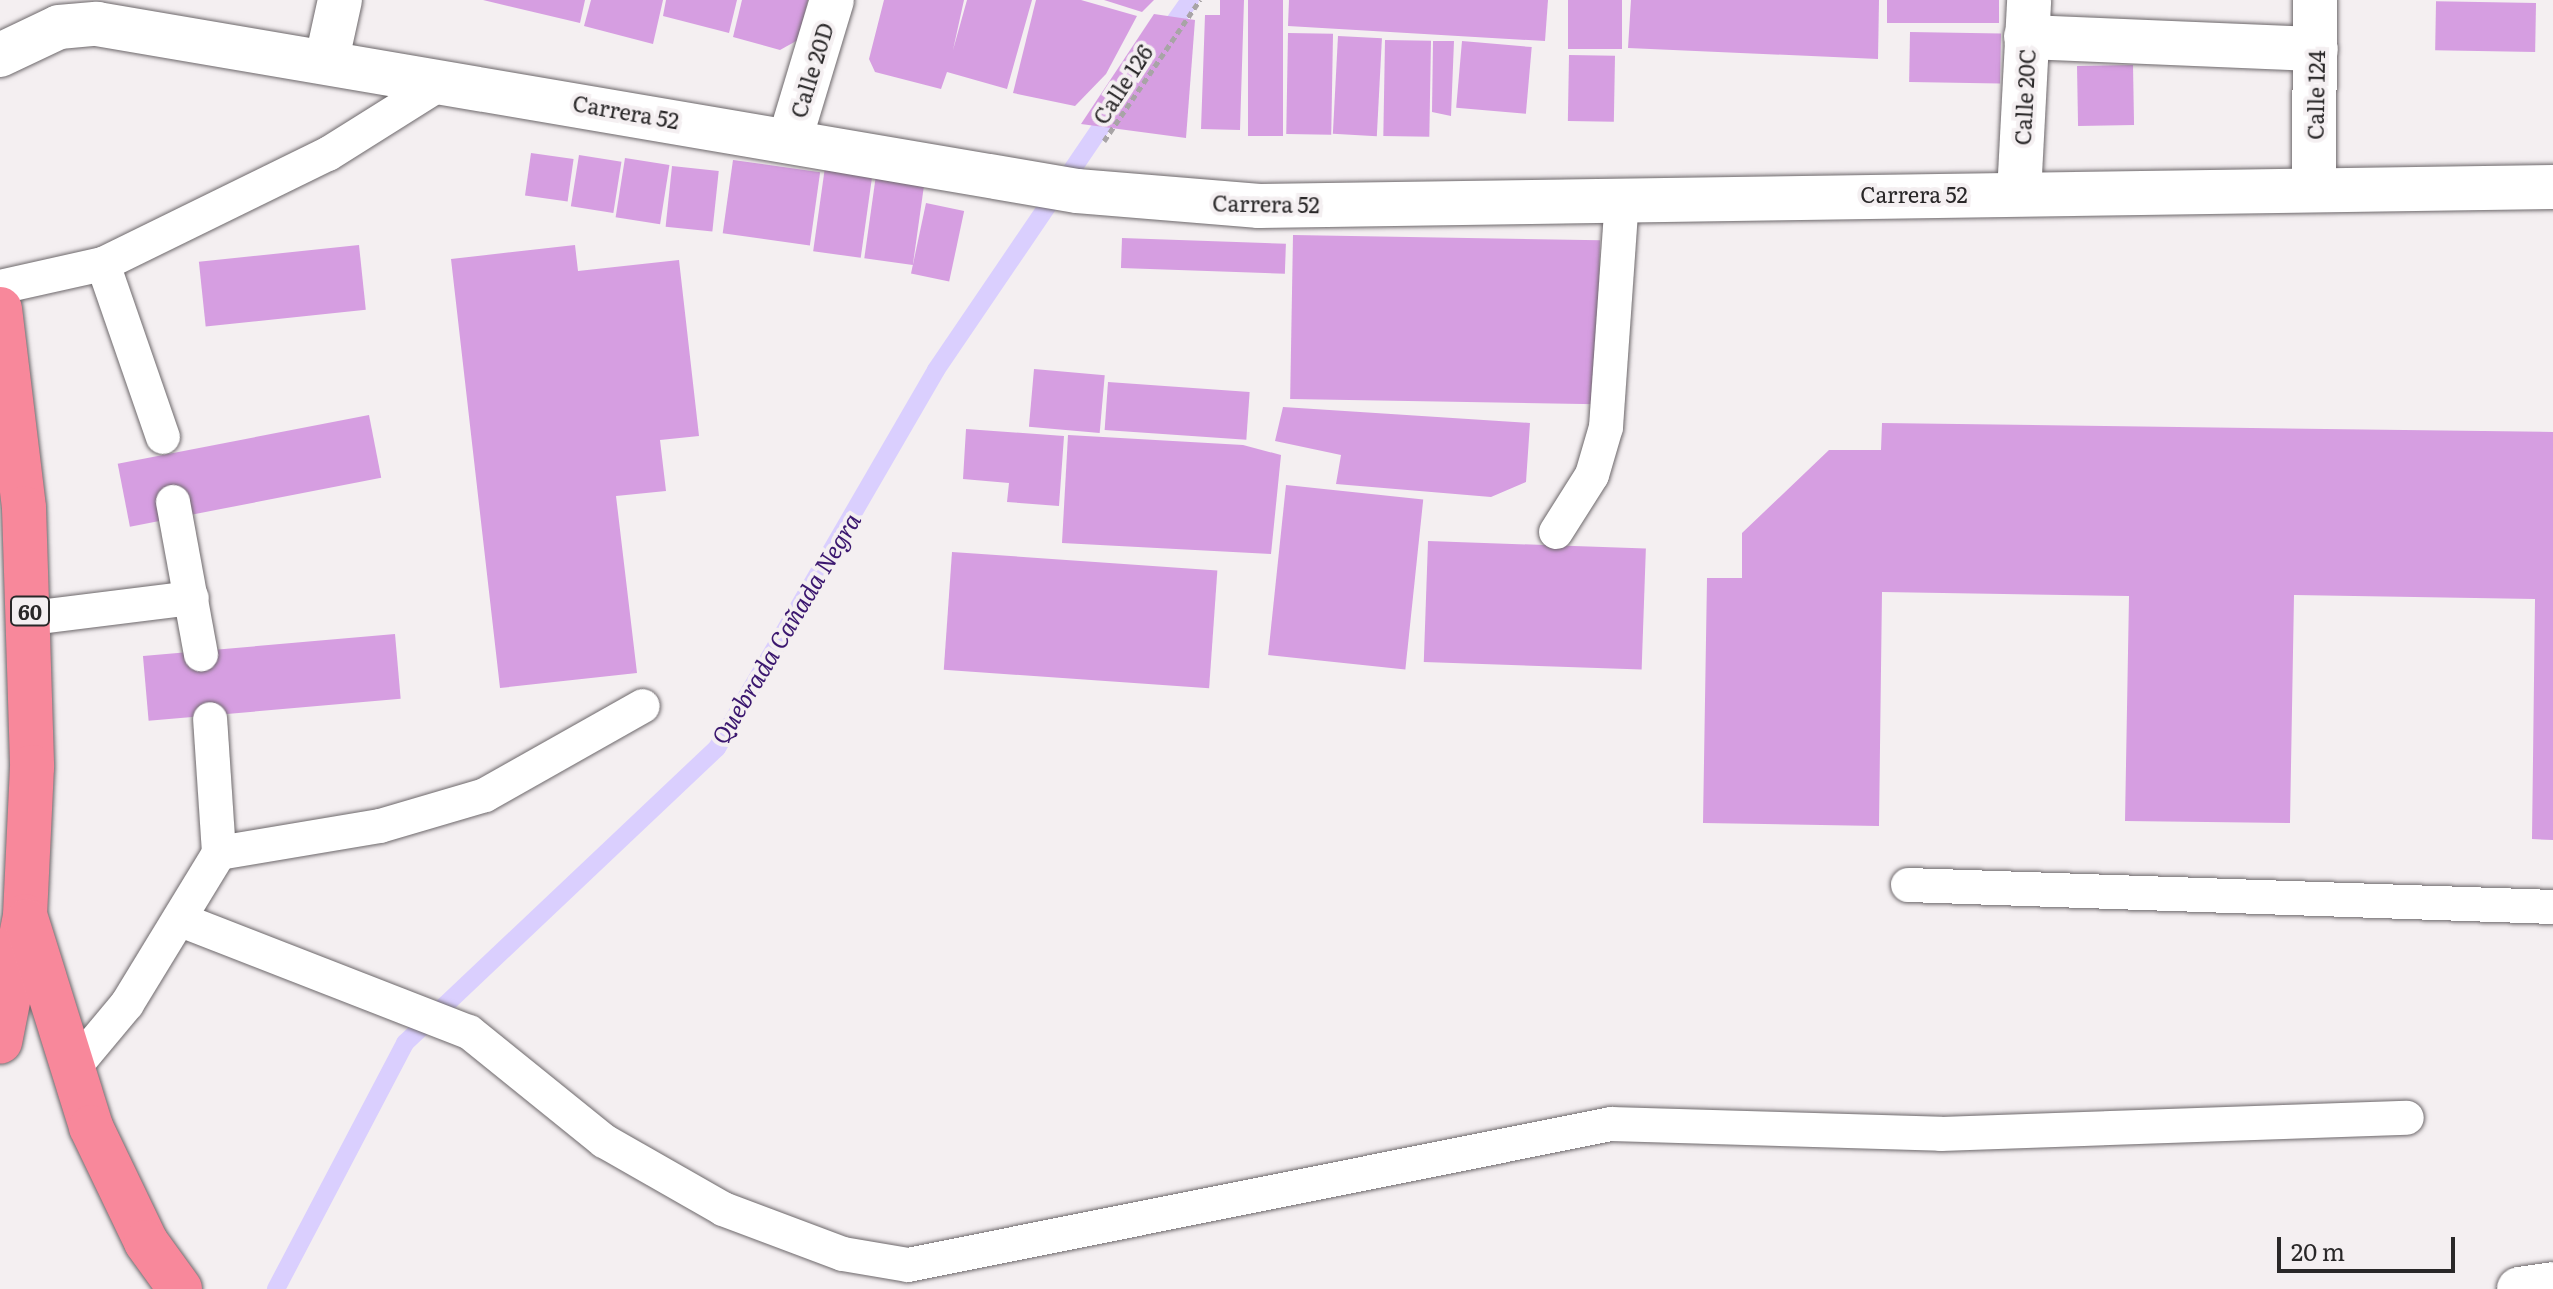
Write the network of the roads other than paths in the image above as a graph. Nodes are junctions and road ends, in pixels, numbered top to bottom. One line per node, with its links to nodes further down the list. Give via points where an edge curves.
1 (340, 0): 7 (main road)
2 (832, 0): 9 (main road, Calle 20D)
3 (2315, 0): 5 (main road, Calle 124)
4 (2028, 19): 5 (main road); 12 (main road, Calle 20C)
5 (2316, 49): 11 (main road, Calle 124)
6 (0, 55): 7 (main road, Carrera 52, via 59,27 97,24)
7 (327, 59): 8 (main road, Carrera 52)
8 (446, 80): 9 (main road, Carrera 52); 14 (lane, via 328,154)
9 (790, 139): 13 (main road, Carrera 52, via 1074,190 1259,206)
10 (2553, 187): 11 (main road, Carrera 52)
11 (2314, 190): 12 (main road, Carrera 52)
12 (2019, 194): 13 (main road, Carrera 52)
13 (1622, 197): 19 (lane, via 1606,427 1592,475)
14 (103, 264): 15 (lane); 17 (lane)
15 (0, 287)
16 (0, 309): 21 (highway, 60)
17 (163, 437)
18 (173, 502): 20 (lane)
19 (1556, 532)
20 (192, 598): 21 (lane); 22 (lane)
21 (31, 618): 28 (highway, 60)
22 (201, 654)
23 (643, 706): 25 (lane, via 485,795 380,826)
24 (210, 719): 25 (lane)
25 (219, 853): 29 (lane)
26 (1908, 885): 27 (lane)
27 (2553, 907)
28 (25, 916): 30 (highway, 60); 31 (highway)
29 (181, 920): 31 (lane); 32 (lane, via 469,1032 604,1141 723,1209 843,1254 908,1265 1611,1124 1941,1134)
30 (0, 1042)
31 (71, 1071): 34 (highway, via 146,1242)
32 (2407, 1118)
33 (2553, 1284): 35 (main road)
34 (180, 1289)
35 (2519, 1289)

